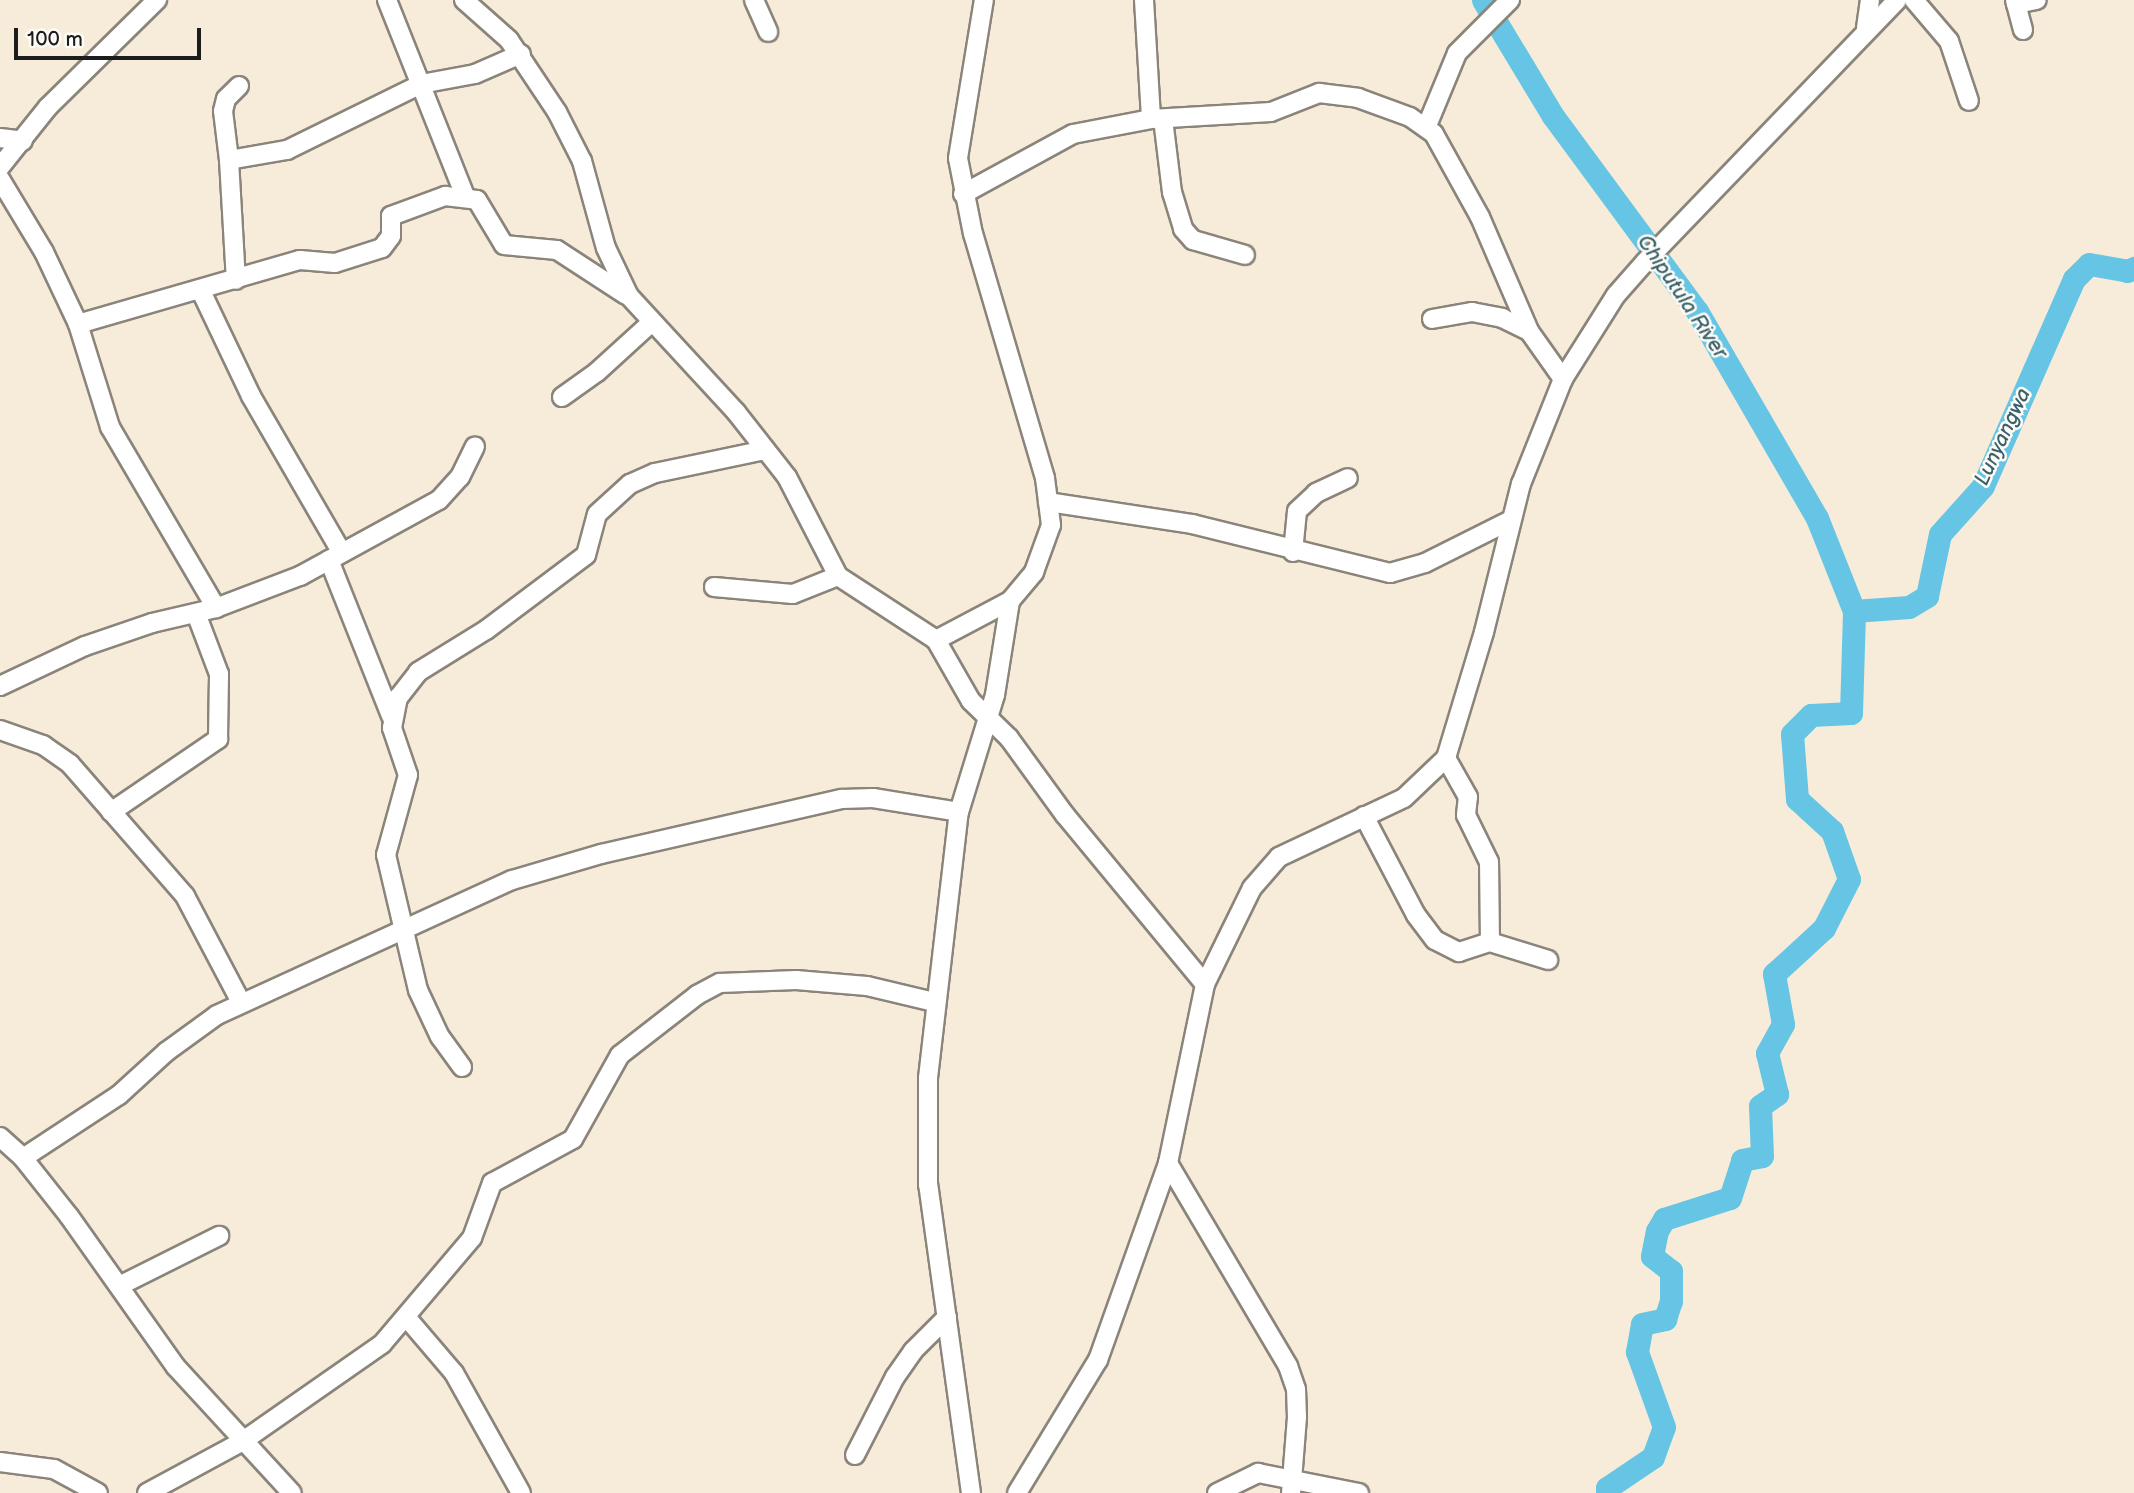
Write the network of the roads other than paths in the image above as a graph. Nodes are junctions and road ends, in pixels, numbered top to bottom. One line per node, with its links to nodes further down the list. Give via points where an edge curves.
1 (157, 0): 23 (street, via 48,107)
2 (387, 0): 17 (street)
3 (464, 0): 16 (street)
4 (754, 0): 15 (street)
5 (984, 0): 27 (street, via 960,132)
6 (1144, 0): 20 (street)
7 (1870, 0): 13 (street)
8 (1897, 0): 13 (street)
9 (1914, 0): 19 (street, via 1949,41)
10 (2036, 0): 12 (street)
11 (1508, 1): 21 (street, via 1458,53)
12 (2015, 2): 14 (street)
13 (1866, 27): 37 (street, via 1616,295)
14 (2023, 30)
15 (768, 32)
16 (521, 54): 17 (street, via 475,74); 32 (street, via 582,161 606,248)
17 (421, 84): 24 (street, via 303,144); 28 (street)
18 (239, 86): 24 (street, via 226,99 223,111)
19 (1969, 101)
20 (1157, 119): 21 (street, via 1271,112 1319,93 1358,98 1410,117); 27 (street, via 1073,134); 29 (street, via 1183,229 1193,240)
21 (1426, 128): 36 (street, via 1474,206)
22 (0, 138): 23 (street)
23 (23, 141): 25 (street)
24 (229, 160): 30 (street)
25 (0, 167)
26 (0, 179): 35 (street, via 44,252)
27 (963, 194): 42 (street)
28 (465, 196): 30 (street, via 425,200 397,212 389,222 389,243 382,248 335,263 300,260); 32 (street, via 487,210 504,245 557,250)
29 (1245, 255)
30 (236, 281): 31 (street)
31 (201, 291): 35 (street); 45 (street)
32 (629, 296): 34 (street)
33 (1432, 319): 36 (street, via 1488,312)
34 (652, 322): 38 (street); 40 (street)
35 (78, 324): 49 (street, via 110,427)
36 (1529, 331): 37 (street)
37 (1563, 379): 43 (street, via 1531,453)
38 (562, 397)
39 (475, 446): 45 (street, via 460,477 439,500)
40 (765, 450): 46 (street, via 787,477); 53 (street, via 655,473 631,484 597,514 586,555 499,621 418,672)
41 (1348, 478): 44 (street, via 1316,493 1297,511)
42 (1048, 502): 44 (street, via 1192,524); 48 (street, via 1051,525 1045,550)
43 (1511, 520): 44 (street, via 1425,563 1390,573); 56 (street)
44 (1293, 552)
45 (335, 556): 49 (street, via 287,582); 53 (street)
46 (838, 576): 47 (street, via 793,594); 51 (street)
47 (714, 587)
48 (1010, 601): 51 (street); 54 (street)
49 (216, 608): 50 (street)
50 (196, 614): 52 (street, via 85,646); 57 (street, via 219,674 218,739)
51 (936, 640): 54 (street, via 971,701)
52 (0, 686)
53 (391, 716): 60 (street, via 408,775 386,845)
54 (989, 717): 58 (street); 63 (street)
55 (0, 730): 57 (street, via 43,745 64,759)
56 (1446, 758): 59 (street, via 1409,794); 61 (street, via 1468,797 1466,815 1489,862)
57 (111, 812): 64 (street, via 185,896)
58 (959, 812): 60 (street, via 873,798 842,799 601,853 512,880); 65 (street)
59 (1364, 816): 61 (street, via 1416,915 1435,940 1459,951); 63 (street, via 1279,857 1263,872)
60 (403, 929): 64 (street); 66 (street, via 418,990 440,1037)
61 (1490, 942): 62 (street)
62 (1548, 960)
63 (1205, 984): 69 (street)
64 (241, 1002): 68 (street, via 173,1047 104,1106)
65 (934, 1002): 72 (street, via 926,1141); 73 (street, via 867,986 796,980 720,983 697,995 620,1055 573,1139 492,1183 472,1238)
66 (462, 1067)
67 (0, 1137): 68 (street)
68 (23, 1158): 71 (street)
69 (1168, 1163): 77 (street, via 1287,1366 1297,1417); 83 (street, via 1098,1360)
70 (219, 1236): 71 (street)
71 (121, 1285): 74 (street, via 176,1367)
72 (947, 1317): 75 (street, via 912,1351); 82 (street)
73 (407, 1318): 74 (street, via 382,1344); 81 (street, via 454,1373)
74 (243, 1441): 78 (street); 80 (street)
75 (855, 1455)
76 (0, 1462): 79 (street, via 54,1469)
77 (1293, 1486): 84 (street, via 1258,1473); 85 (street)
78 (152, 1492)
79 (98, 1493)
80 (292, 1493)
81 (521, 1493)
82 (971, 1493)
83 (1017, 1493)
84 (1217, 1493)
85 (1359, 1493)

